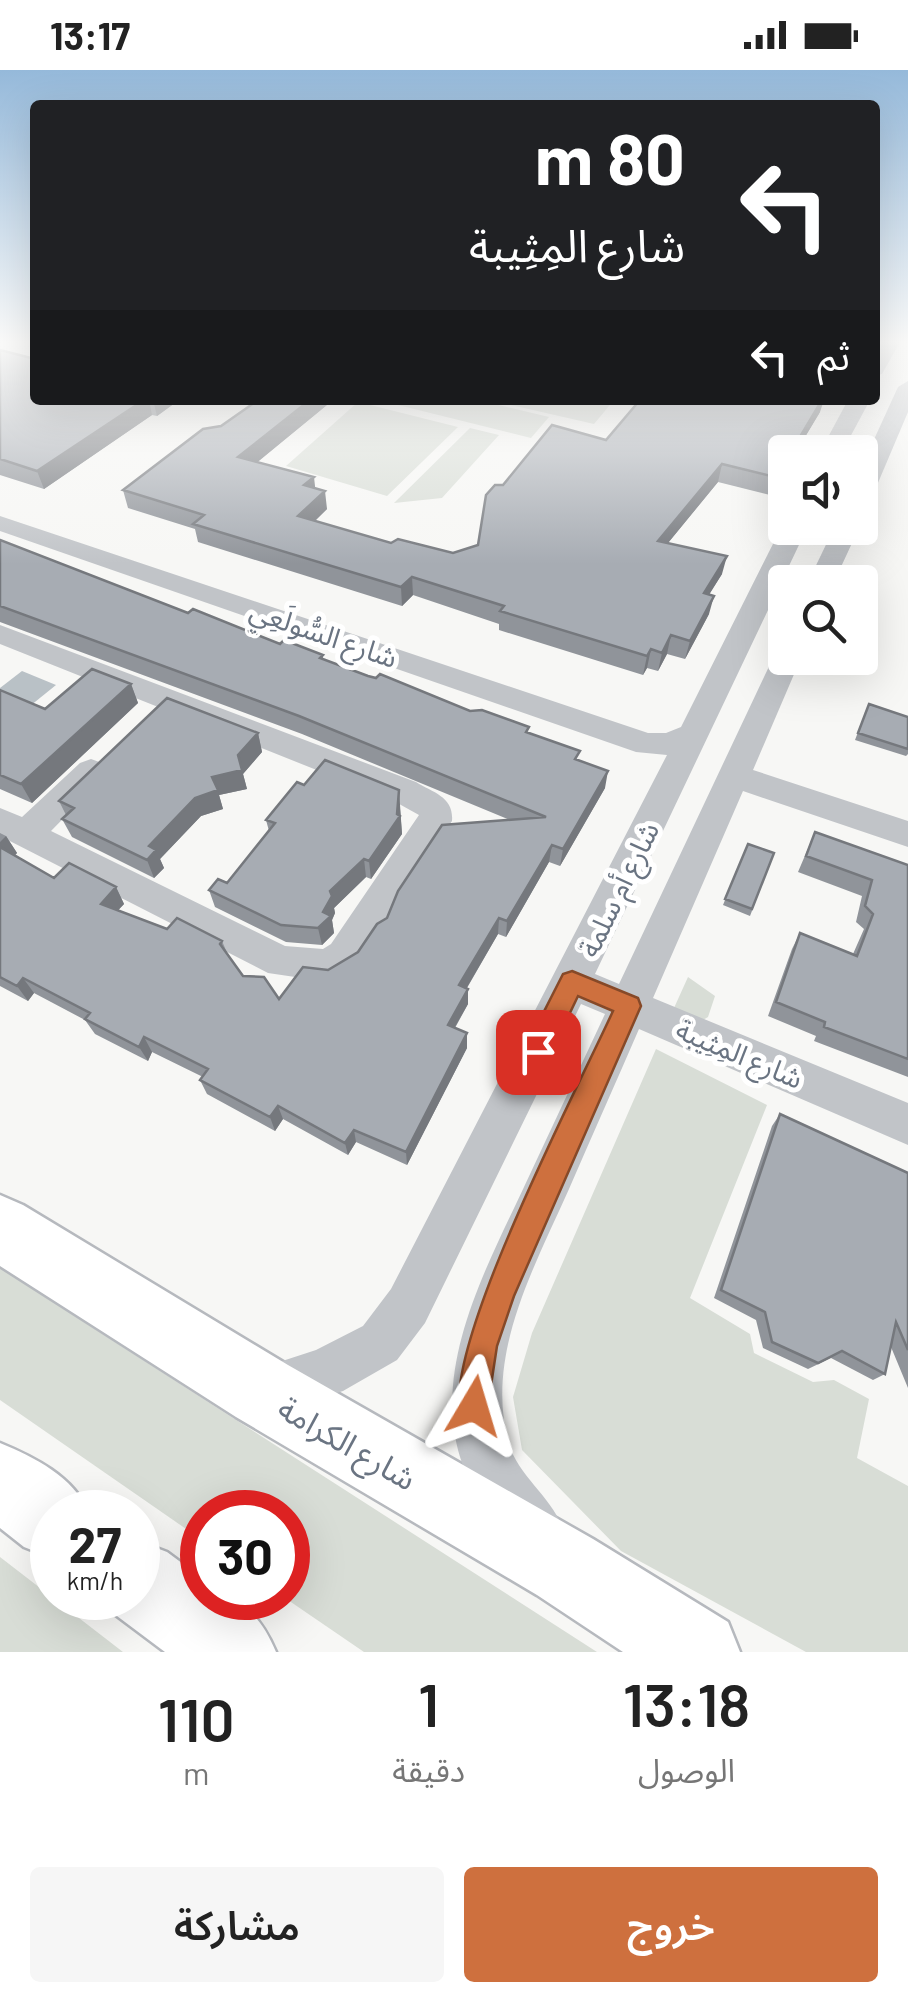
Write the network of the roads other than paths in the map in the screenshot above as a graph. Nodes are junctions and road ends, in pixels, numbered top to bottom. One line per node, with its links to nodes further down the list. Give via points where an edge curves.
1 (896, 416): 2 (street)
2 (878, 456)
3 (0, 523): 10 (street, شارع السُّولَعِي)
4 (786, 545): 9 (street, شارع أم سلمة)
5 (0, 634): 7 (street)
6 (779, 675): 12 (street, شارع أم سلمة)
7 (167, 699): 8 (street); 14 (street, via 436,809 435,821 344,955 329,966 281,962)
8 (139, 726)
9 (694, 734): 10 (street); 13 (street, شارع أم سلمة)
10 (647, 744): 13 (street)
11 (111, 752): 14 (street)
12 (732, 775): 15 (street); 17 (street, شارع أم سلمة)
13 (670, 784): 16 (street, شارع أم سلمة)
14 (14, 827)
15 (908, 834)
16 (572, 982): 17 (street, شارع المِثِيبة); 20 (street, شارع أم سلمة, via 433,1263 399,1318 380,1342 325,1373)
17 (628, 1006): 18 (street, شارع المِثِيبة); 23 (street, شارع أم سلمة, via 499,1293 481,1346 474,1406 492,1470)
18 (908, 1124)
19 (0, 1228): 20 (main road, شارع الكرامة)
20 (262, 1392): 23 (main road, شارع الكرامة)
21 (0, 1480): 22 (main road)
22 (30, 1502)
23 (565, 1567): 26 (main road, شارع الكرامة)
24 (160, 1598): 25 (main road)
25 (234, 1652)
26 (698, 1652)

